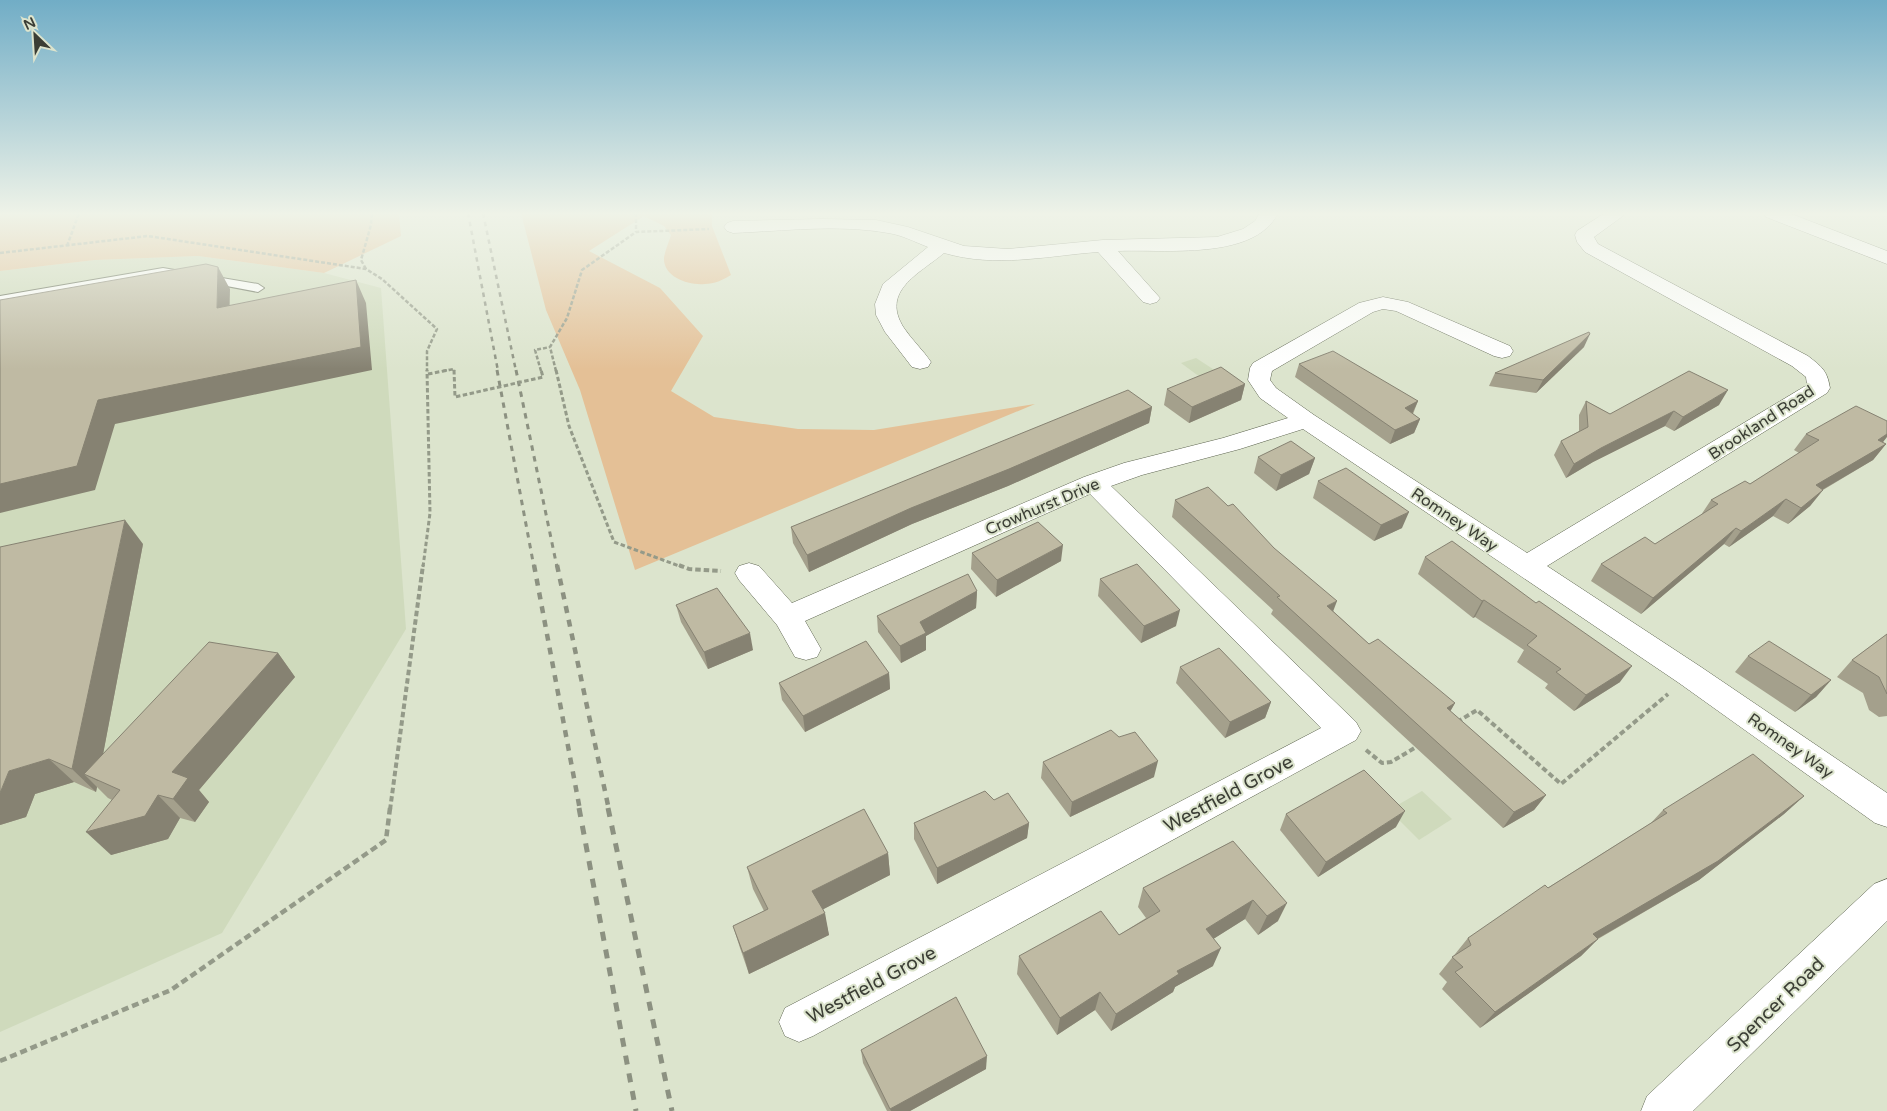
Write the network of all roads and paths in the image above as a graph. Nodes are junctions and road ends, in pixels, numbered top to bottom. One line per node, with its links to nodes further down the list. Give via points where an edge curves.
1 (339, 265): 7 (path)
2 (364, 265): 7 (path)
3 (589, 265): 11 (path, via 582,270 567,318)
4 (918, 265): 13 (street, via 890,288 885,304 886,315)
5 (1120, 265): 9 (street)
6 (1622, 265): 17 (street, Brookland Road, via 1800,361 1817,375 1819,388)
7 (366, 269): 14 (path, via 382,279 437,329 427,351)
8 (258, 288): 10 (lane, via 163,271)
9 (1150, 298)
10 (0, 300)
11 (550, 347): 14 (path, bridge, via 535,350 544,377 455,397 454,370); 18 (path, via 569,426 614,542 689,569)
12 (1502, 351): 15 (street, Romney Way, via 1401,306 1382,303 1366,307 1261,368 1259,380 1268,393)
13 (904, 353)
14 (428, 374): 28 (path, via 430,513 386,840 171,990)
15 (1306, 420): 16 (street, Crowhurst Drive); 17 (street, Romney Way)
16 (1093, 483): 19 (street, Crowhurst Drive); 23 (street)
17 (1528, 566): 21 (street, Romney Way)
18 (749, 573): 19 (street)
19 (787, 618): 20 (street)
20 (806, 649)
21 (1690, 675): 22 (path, via 1561,784 1476,710); 25 (street, Romney Way)
22 (1451, 726)
23 (1345, 731): 24 (path, via 1382,763 1392,762); 27 (street, Westfield Grove)
24 (1426, 742)
25 (1887, 812)
26 (1887, 896): 29 (street, Spencer Road)
27 (799, 1022)
28 (0, 1061)
29 (1670, 1109)

